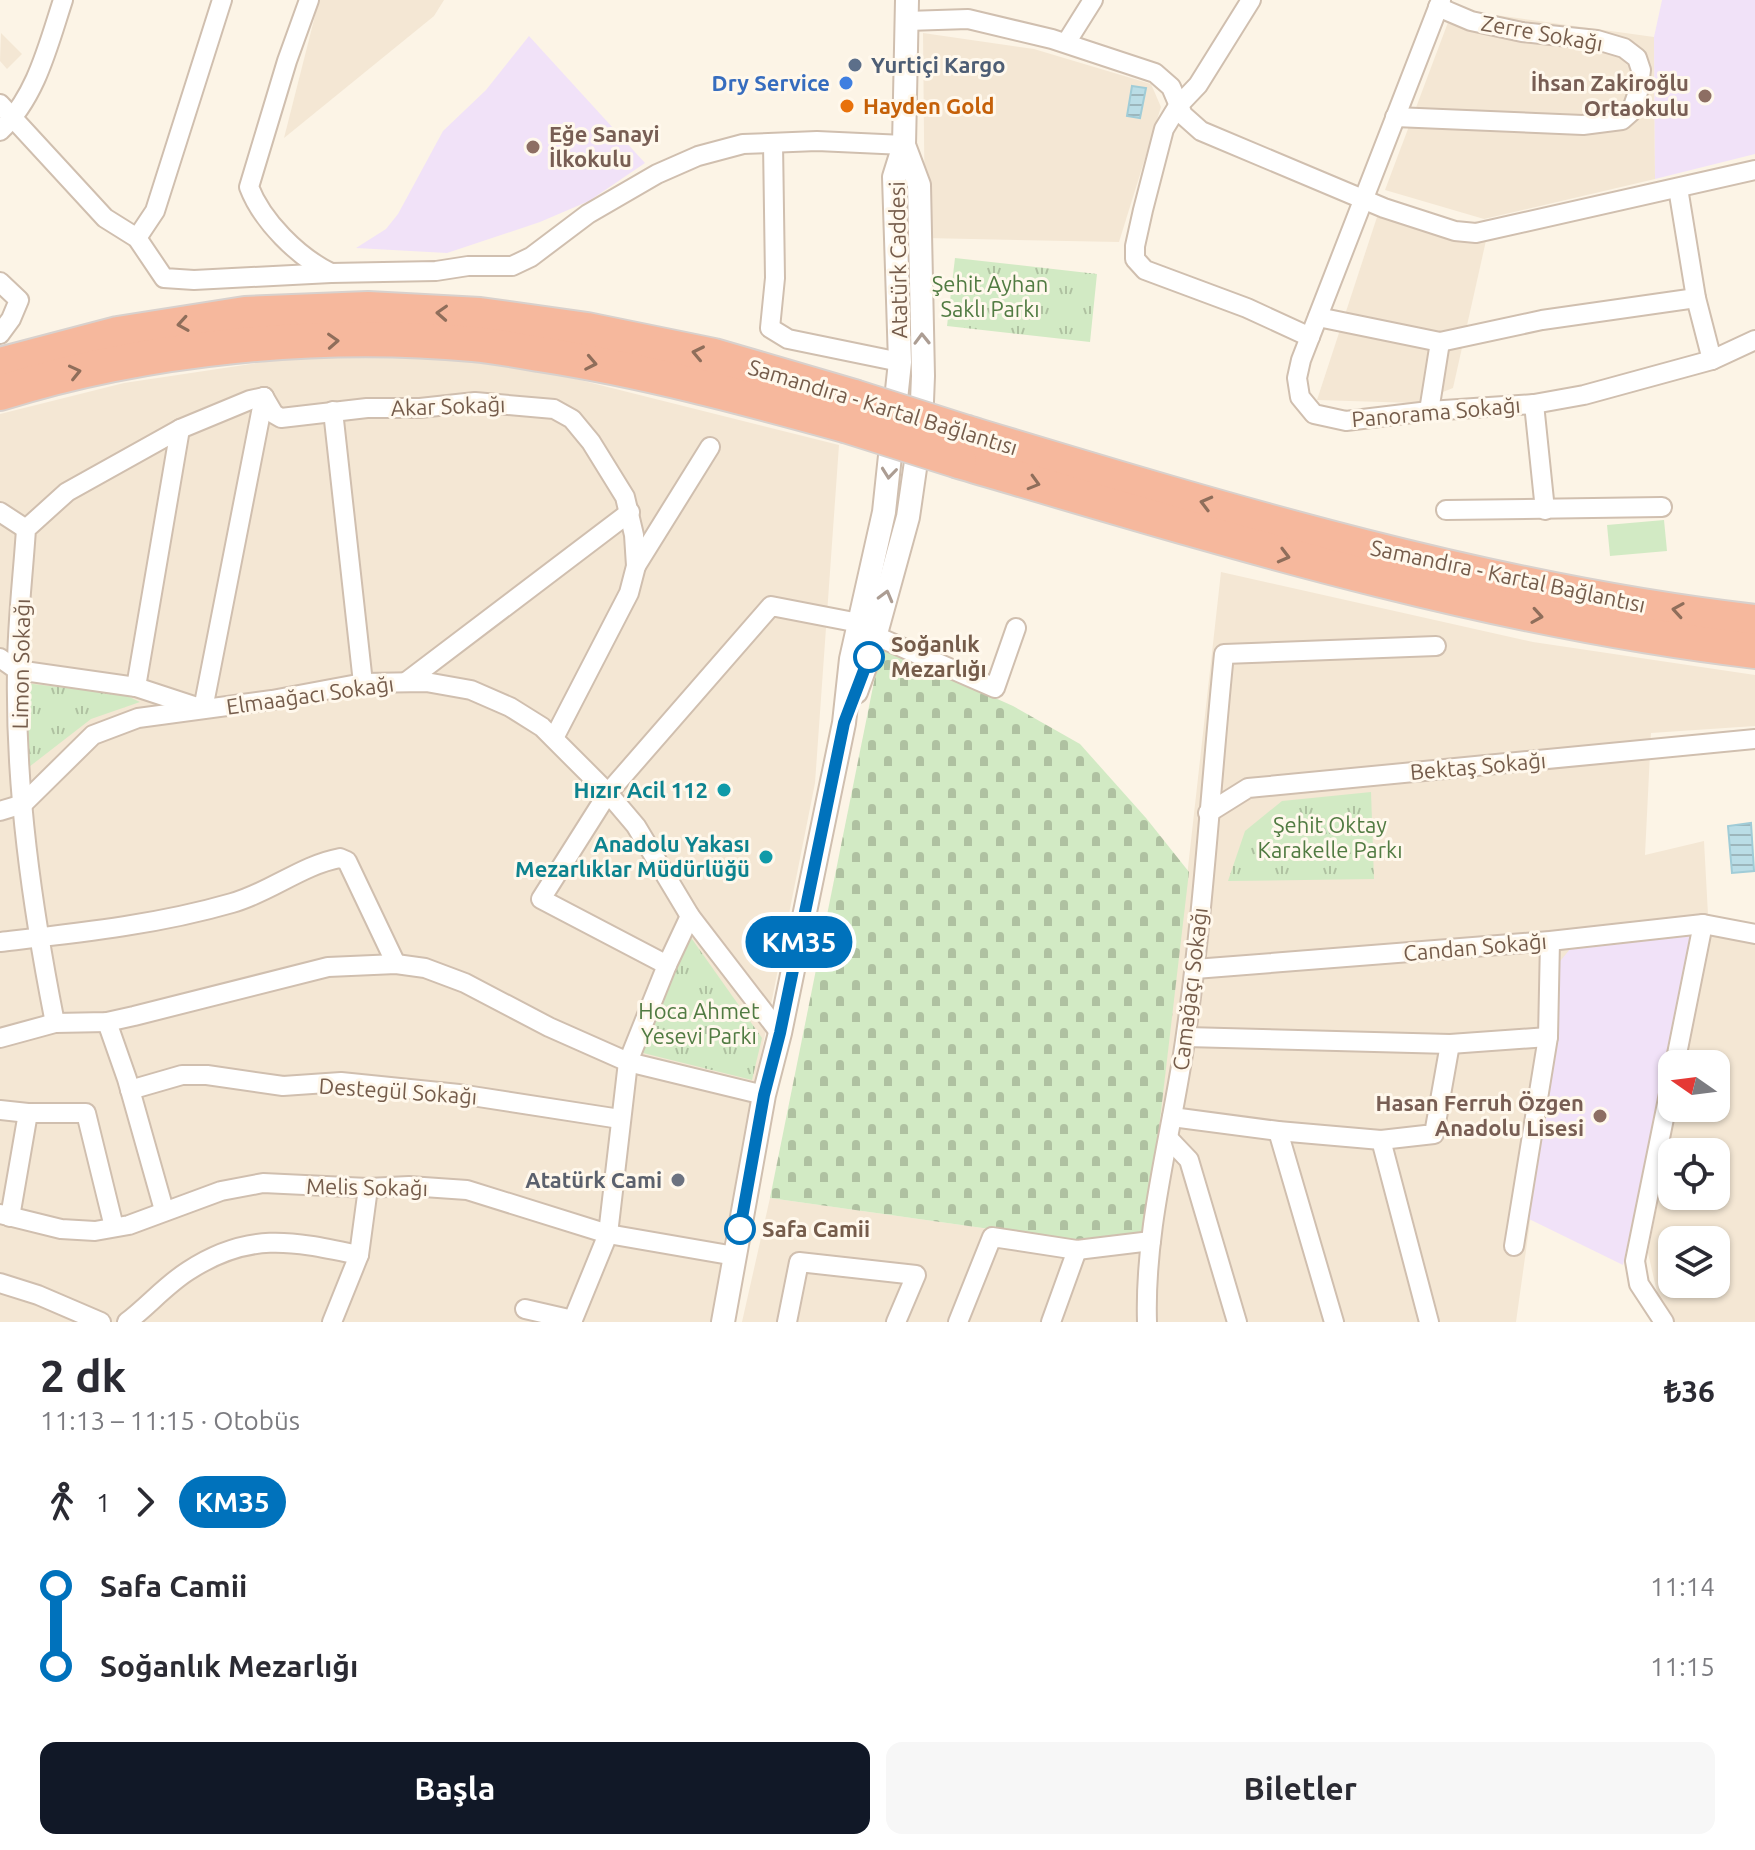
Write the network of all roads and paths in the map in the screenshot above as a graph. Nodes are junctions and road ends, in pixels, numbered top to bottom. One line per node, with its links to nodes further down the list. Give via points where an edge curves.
1 (63, 0): 12 (street, via 28,97)
2 (222, 0): 18 (street, via 155,211)
3 (309, 0): 19 (street, via 249,187 257,207 318,267)
4 (1093, 0): 8 (street)
5 (1251, 0): 10 (street, via 1198,85)
6 (1439, 4): 11 (street, Panorama Sokağı); 11 (street, Zerre Sokağı, via 1471,21 1624,48 1637,58 1641,70 1631,112 1622,120 1583,125)
7 (907, 11): 8 (street, via 968,19); 14 (street)
8 (1066, 43): 10 (street, via 1155,73 1171,87)
9 (0, 104): 12 (street)
10 (1178, 106): 17 (street, via 1201,131); 24 (street, via 1164,129 1135,259 1145,270)
11 (1395, 117): 17 (street, Panorama Sokağı)
12 (7, 124): 18 (street, via 105,218)
13 (773, 143): 14 (street); 19 (street, via 743,144 698,156 657,174 512,266); 28 (street, via 775,278 770,328 788,339)
14 (904, 145): 28 (street, Atatürk Caddesi, via 894,177); 48 (street, Atatürk Caddesi, one-way to 14, via 908,517 921,427 919,185)
15 (1755, 170): 16 (street)
16 (1678, 188): 17 (street, via 1476,233 1455,231); 21 (street)
17 (1363, 199): 22 (street, Panorama Sokağı)
18 (137, 238): 19 (street, via 164,278)
19 (331, 273)
20 (0, 282): 23 (street, via 19,300)
21 (1696, 298): 26 (street, via 1542,320); 27 (street)
22 (1318, 317): 24 (street, Panorama Sokağı); 26 (street)
23 (0, 334)
24 (1310, 337): 35 (street, Panorama Sokağı, via 1297,378 1300,397 1314,414 1346,421)
25 (1755, 340): 27 (street, Panorama Sokağı)
26 (1440, 342): 35 (street)
27 (1712, 360): 32 (street, Panorama Sokağı)
28 (900, 362): 48 (street, Atatürk Caddesi, one-way to 48)
29 (0, 365): 34 (highway, Samandıra - Kartal Bağlantısı, one-way to 29, via 714,356 480,315 368,309 245,314 118,334)
30 (0, 393): 34 (highway, Samandıra - Kartal Bağlantısı, one-way to 34, via 131,360 220,347 357,339 473,344)
31 (264, 397): 33 (street, Akar Sokağı, via 281,418); 36 (street); 56 (street)
32 (1534, 404): 35 (street, Panorama Sokağı); 41 (street)
33 (333, 411): 43 (street, Akar Sokağı, via 475,402 554,409 572,419 591,442); 54 (street)
34 (850, 411): 38 (highway, Samandıra - Kartal Bağlantısı, bridge)
35 (1429, 411)
36 (180, 429): 44 (street, via 67,492); 55 (street)
37 (710, 447): 45 (street)
38 (963, 447): 46 (highway, Samandıra - Kartal Bağlantısı, one-way to 38, via 1522,583 1114,477); 50 (highway, Samandıra - Kartal Bağlantısı, one-way to 50, via 1277,554 1507,611)
39 (1662, 507): 41 (street)
40 (1446, 510): 41 (street)
41 (1545, 510)
42 (0, 512): 44 (street)
43 (630, 512): 45 (street, Akar Sokağı); 53 (street)
44 (26, 529): 52 (street, Limon Sokağı)
45 (636, 566): 57 (street, Akar Sokağı, via 629,593)
46 (1755, 622)
47 (1016, 628): 48 (street, via 995,688)
48 (867, 629): 59 (street, via 771,606); 74 (street, Atatürk Caddesi, via 851,659 844,723)
49 (1436, 646): 62 (street, Camağaçı Sokağı, via 1224,654)
50 (1755, 651)
51 (0, 658): 52 (street)
52 (17, 670): 55 (street); 60 (street, Limon Sokağı)
53 (406, 682): 54 (street, Elmaağacı Sokağı); 57 (street, Elmaağacı Sokağı, via 471,690 510,707)
54 (363, 683): 56 (street, Elmaağacı Sokağı)
55 (136, 687): 56 (street)
56 (203, 709): 60 (street, Elmaağacı Sokağı, via 138,718 93,735)
57 (554, 738): 59 (street, Elmaağacı Sokağı)
58 (1755, 739): 62 (street, Bektaş Sokağı, via 1248,788)
59 (608, 793): 63 (street, Elmaağacı Sokağı, via 636,826); 70 (street, via 541,899)
60 (23, 804): 61 (street, Elmaağacı Sokağı); 66 (street, Limon Sokağı)
61 (0, 811)
62 (1208, 813): 71 (street, Camağaçı Sokağı)
63 (690, 916): 70 (street); 74 (street, Elmaağacı Sokağı)
64 (1703, 924): 65 (street, Candan Sokağı); 67 (street, Candan Sokağı); 79 (street)
65 (1755, 934)
66 (38, 937): 68 (street); 69 (street, via 174,918 236,902 340,858 347,861); 73 (street, Limon Sokağı)
67 (1550, 941): 71 (street, Candan Sokağı); 76 (street)
68 (0, 942)
69 (396, 964): 72 (street, via 328,967); 80 (street, via 465,983)
70 (667, 965): 80 (street)
71 (1195, 969): 75 (street, Camağaçı Sokağı)
72 (107, 1022): 73 (street); 81 (street)
73 (55, 1023): 77 (street)
74 (780, 1033): 82 (street, Atatürk Caddesi)
75 (1186, 1037): 78 (street); 85 (street, Camağaçı Sokağı)
76 (1548, 1037): 78 (street); 97 (street)
77 (0, 1038)
78 (1450, 1044): 90 (street, via 1434,1134)
79 (1678, 1050)
80 (628, 1062): 82 (street); 86 (street)
81 (130, 1090): 86 (street, Destegül Sokağı, via 182,1075 283,1086 341,1082); 92 (street)
82 (764, 1095): 100 (street, Atatürk Caddesi)
83 (0, 1110): 84 (street)
84 (28, 1113): 93 (street); 94 (street, via 86,1113)
85 (1172, 1117): 88 (street); 89 (street, Camağaçı Sokağı)
86 (620, 1119): 95 (street)
87 (1663, 1122): 116 (street, via 1635,1261 1639,1284)
88 (1278, 1131): 90 (street); 114 (street)
89 (1169, 1139): 96 (street, Camağaçı Sokağı); 113 (street, via 1189,1160)
90 (1381, 1140): 115 (street)
91 (368, 1188): 92 (street, Melis Sokağı, via 263,1183); 95 (street, Melis Sokağı, via 467,1190); 99 (street)
92 (164, 1210): 94 (street, Melis Sokağı)
93 (5, 1215): 94 (street, Melis Sokağı, via 61,1229)
94 (114, 1227)
95 (608, 1234): 100 (street, Melis Sokağı); 103 (street)
96 (1151, 1241): 98 (street); 112 (street, Camağaçı Sokağı)
97 (1514, 1246)
98 (1077, 1250): 110 (street, via 992,1237); 111 (street)
99 (359, 1255): 105 (street, via 284,1242 236,1246 186,1272); 106 (street)
100 (735, 1256): 107 (street, Atatürk Caddesi)
101 (0, 1283): 104 (street)
102 (525, 1309): 103 (street)
103 (572, 1321)
104 (101, 1322)
105 (127, 1322)
106 (332, 1322)
107 (723, 1322)
108 (787, 1322): 109 (street, via 799,1262 916,1275)
109 (896, 1322)
110 (958, 1322)
111 (1051, 1322)
112 (1147, 1322)
113 (1237, 1322)
114 (1334, 1322)
115 (1429, 1322)
116 (1664, 1322)

